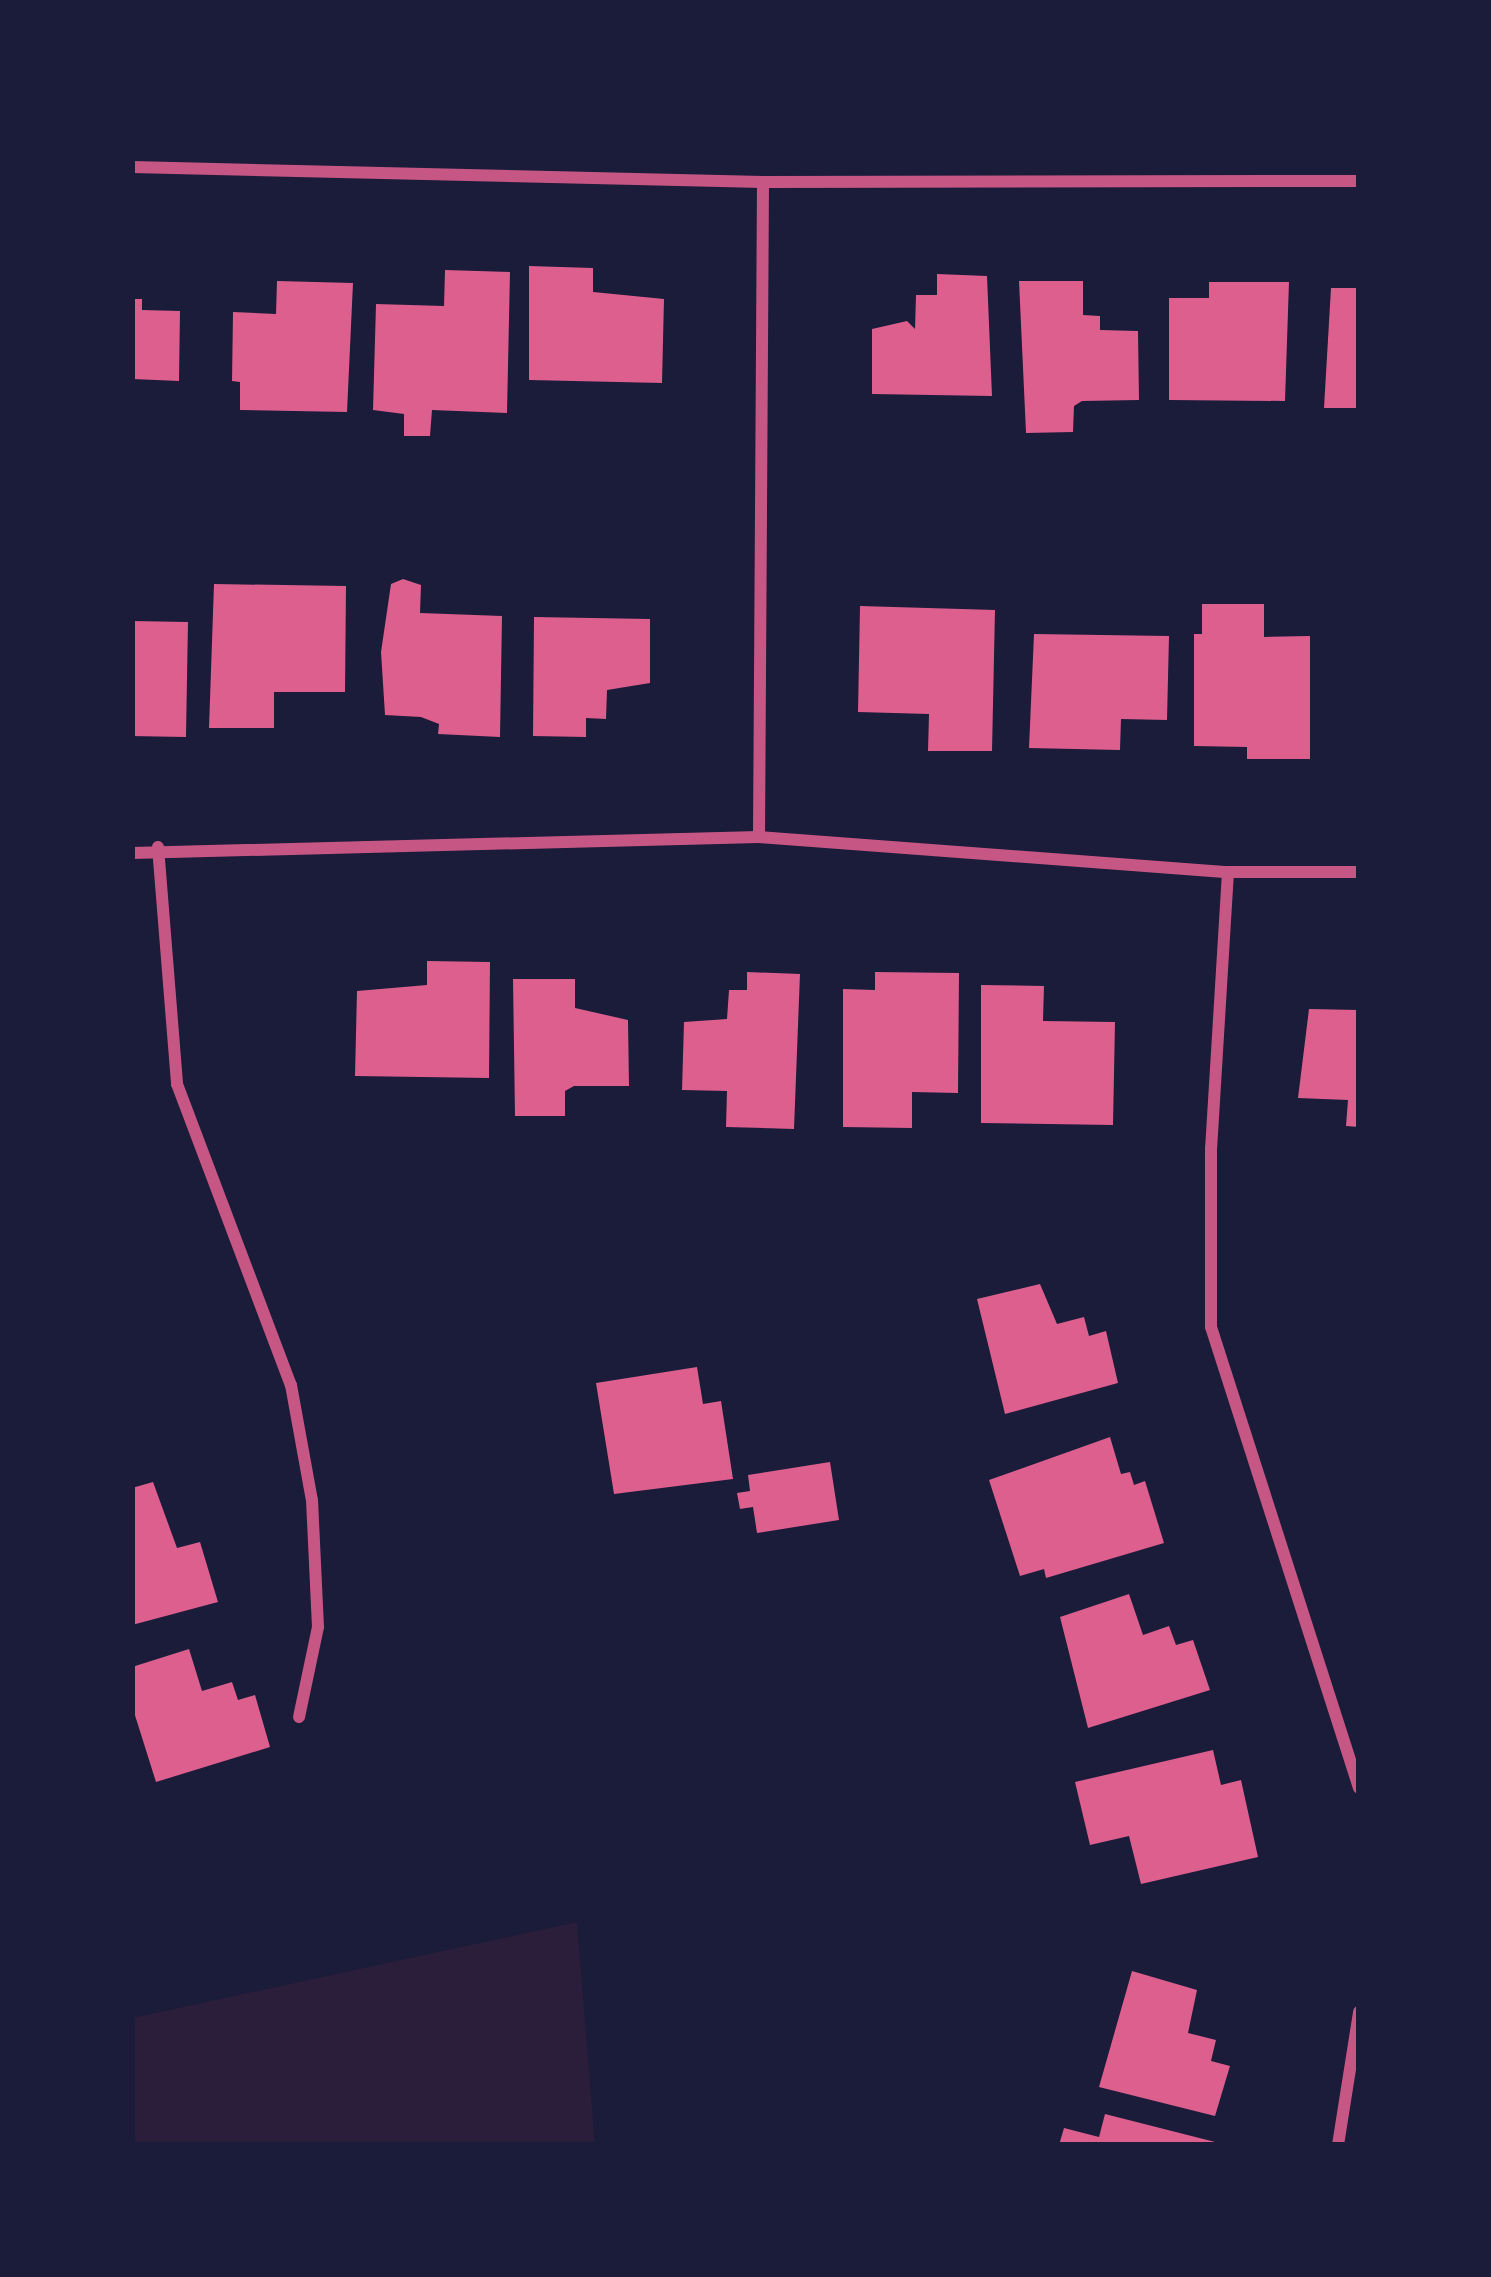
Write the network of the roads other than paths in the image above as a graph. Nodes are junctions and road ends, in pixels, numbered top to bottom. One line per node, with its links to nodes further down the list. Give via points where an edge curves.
1 (132, 167): 3 (street)
2 (1359, 181): 3 (street)
3 (763, 182): 4 (street)
4 (759, 837): 5 (street); 7 (street)
5 (158, 847): 6 (street); 9 (street, via 177,1084 291,1385 312,1500 319,1627)
6 (132, 853)
7 (1228, 872): 8 (street); 10 (street, via 1211,1148 1211,1327)
8 (1359, 872)
9 (298, 1717)
10 (1359, 1788)
11 (1359, 2012): 12 (street)
12 (1338, 2145)

